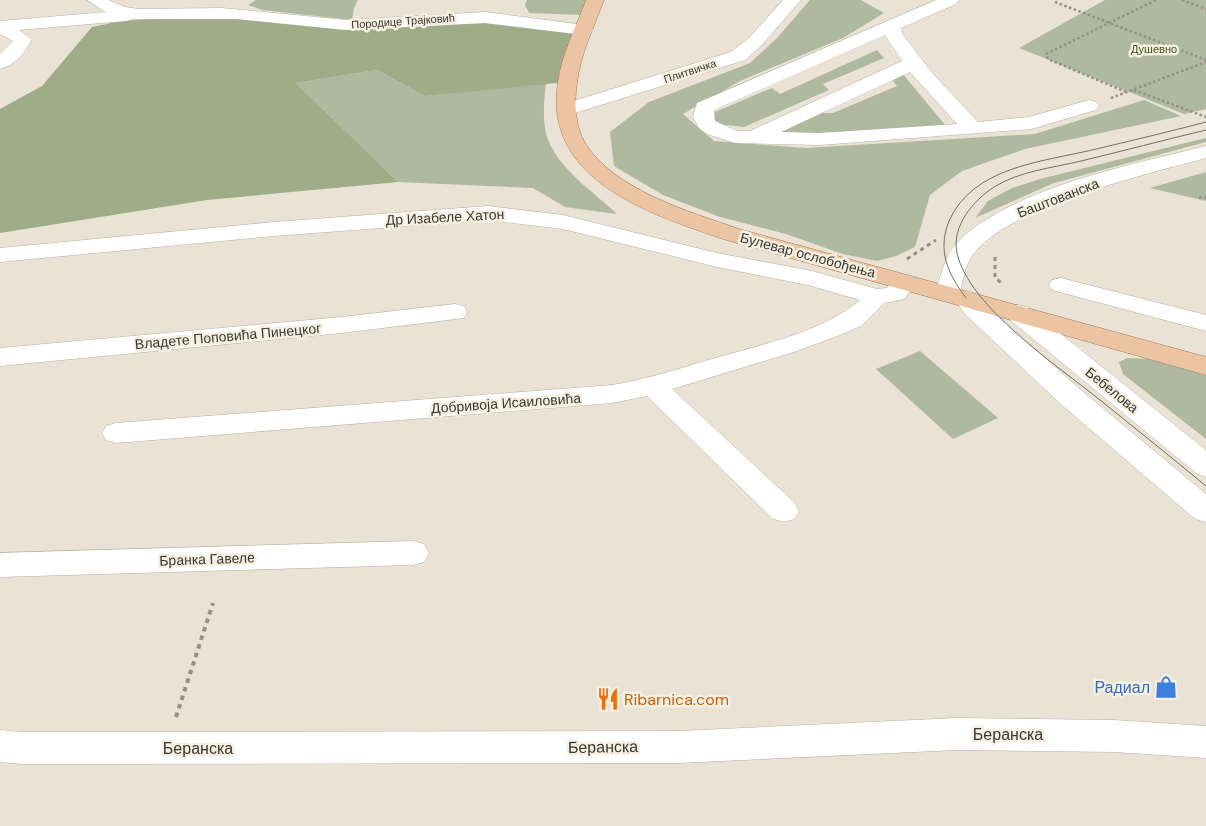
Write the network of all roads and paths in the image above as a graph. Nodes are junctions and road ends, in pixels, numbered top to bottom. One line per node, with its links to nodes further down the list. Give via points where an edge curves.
1 (96, 0): 10 (street, Породице Трајковић, via 116,12)
2 (595, 0): 14 (main road, Булевар ослобођења)
3 (792, 0): 21 (street, Плитвичка, via 755,42 738,56)
4 (950, 0): 12 (street)
5 (1156, 0): 11 (path)
6 (1182, 0): 9 (path)
7 (1055, 2): 11 (path)
8 (225, 6): 10 (street, Породице Трајковић); 14 (street, Породице Трајковић, via 341,25 494,18)
9 (1206, 9)
10 (151, 14): 13 (street)
11 (1110, 23): 15 (path); 19 (path, via 1046,54 1048,59)
12 (891, 26): 17 (street, via 894,38); 24 (street, via 704,107 706,124 714,130)
13 (0, 27): 16 (street, via 23,39 18,49)
14 (584, 30): 21 (main road, Булевар ослобођења, via 568,82)
15 (1206, 61): 18 (path)
16 (0, 63)
17 (914, 63): 23 (street); 24 (street)
18 (1133, 89): 19 (path); 22 (path)
19 (1126, 92): 20 (path)
20 (1089, 106): 23 (street, via 1031,123)
21 (568, 109): 31 (main road, Булевар ослобођења, via 573,139 586,158 608,179 656,206 731,234)
22 (1205, 116)
23 (973, 129): 24 (street, via 820,139)
24 (750, 138)
25 (1206, 152): 34 (street, Баштованска, via 1079,188 1003,221 964,250)
26 (1199, 197): 27 (path)
27 (1206, 198)
28 (936, 240): 31 (path, via 908,259)
29 (999, 252): 33 (path, via 993,259 995,278)
30 (0, 255): 35 (street, Др Изабеле Хатон, via 488,212 563,222 717,260 812,278)
31 (903, 271): 34 (main road, Булевар ослобођења); 35 (street, via 895,294)
32 (1061, 285): 38 (street)
33 (1008, 288)
34 (957, 296): 37 (main road, Булевар ослобођења); 44 (street)
35 (876, 297): 41 (street, Добривоја Исаиловића, via 852,320 826,332)
36 (455, 312): 39 (street, Владете Поповића Пинецког)
37 (1018, 314): 40 (main road, Булевар ослобођења); 43 (street, Бебелова)
38 (1206, 323)
39 (0, 356)
40 (1206, 366)
41 (652, 386): 42 (street, Добривоја Исаиловића, via 612,394); 45 (street)
42 (116, 433)
43 (1206, 466)
44 (1206, 510)
45 (784, 511)
46 (413, 553): 47 (street, Бранка Гавеле)
47 (0, 566)
48 (213, 603): 51 (path)
49 (1206, 742): 51 (street, Беранска, via 1114,736 957,734 679,746)
50 (0, 746): 51 (street, Беранска)
51 (166, 749)

